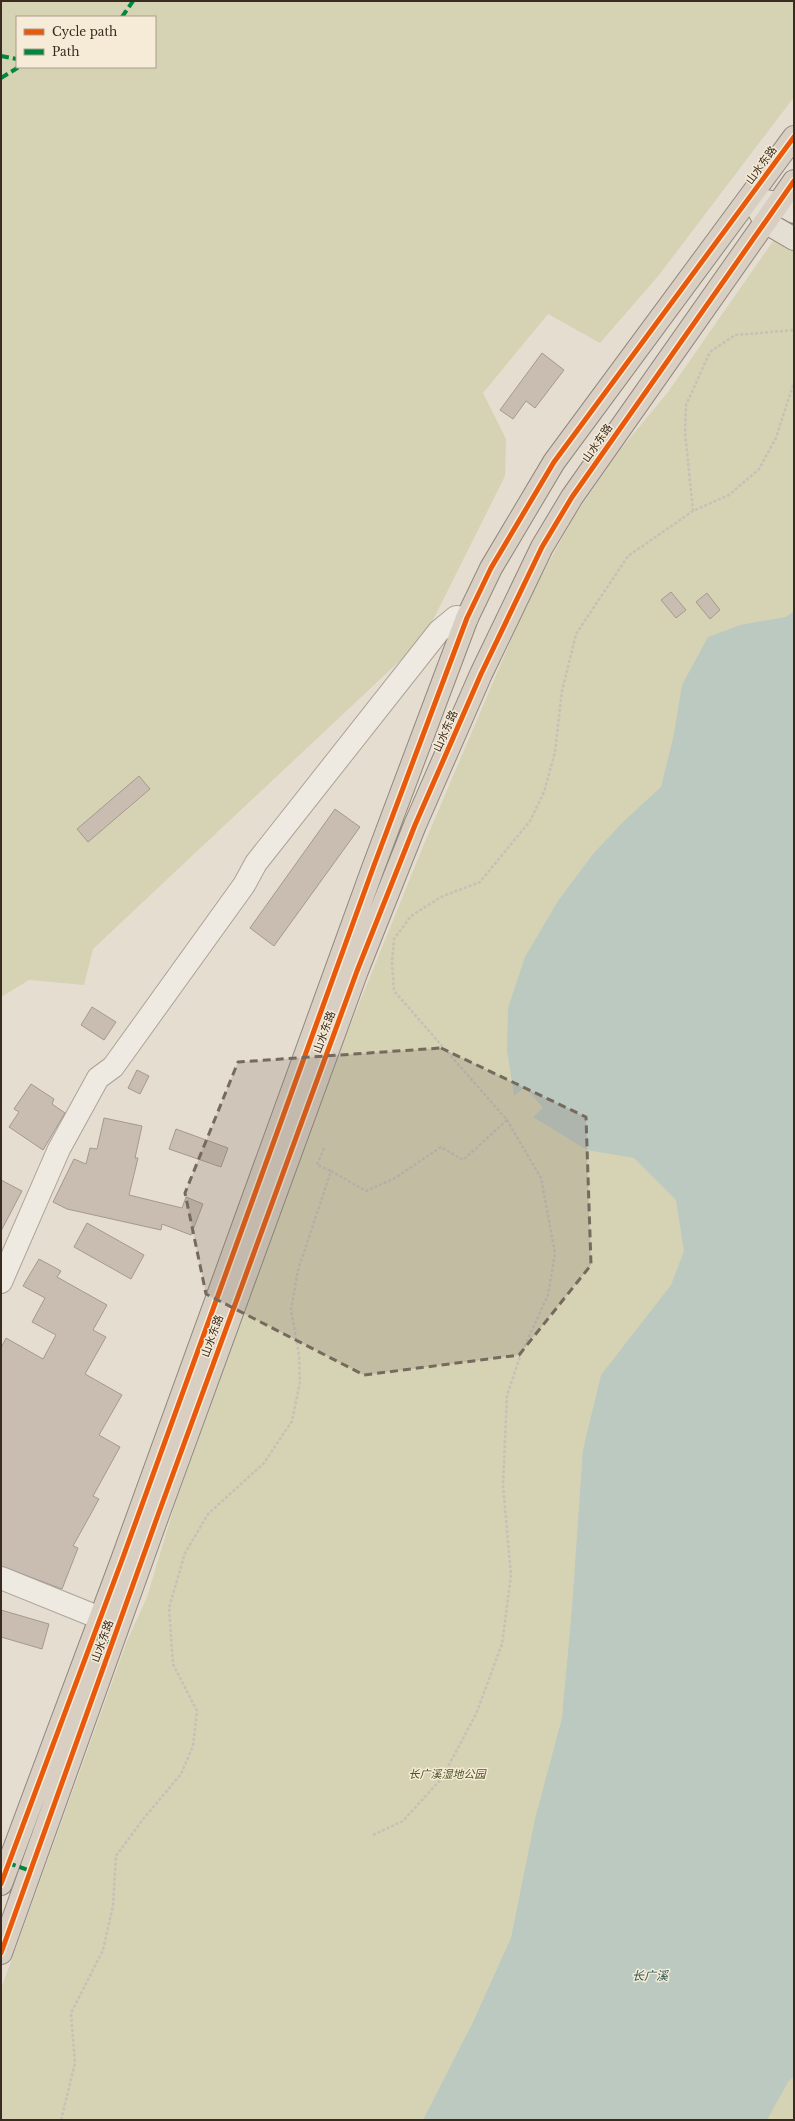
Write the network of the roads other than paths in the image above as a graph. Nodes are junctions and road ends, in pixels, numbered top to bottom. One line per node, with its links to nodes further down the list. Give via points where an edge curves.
1 (794, 137): 3 (highway, 山水东路)
2 (794, 181): 4 (highway, 山水东路)
3 (750, 198): 4 (main road); 5 (main road); 7 (highway, 山水东路, via 554,462 491,568)
4 (786, 208): 5 (highway, 山水东路)
5 (765, 222): 6 (main road); 8 (highway, 山水东路, via 602,452 542,547 484,667 415,825)
6 (794, 239)
7 (467, 618): 8 (highway, 山水东路); 9 (street, via 456,617 434,638 256,863 244,885 113,1067 98,1078 59,1149)
8 (348, 968): 11 (highway, 山水东路); 14 (highway, 山水东路, via 174,1470)
9 (1, 1282)
10 (1, 1578): 11 (street)
11 (100, 1618): 12 (highway, 山水东路)
12 (5, 1862): 13 (highway, 山水东路)
13 (1, 1884)
14 (1, 1953)

